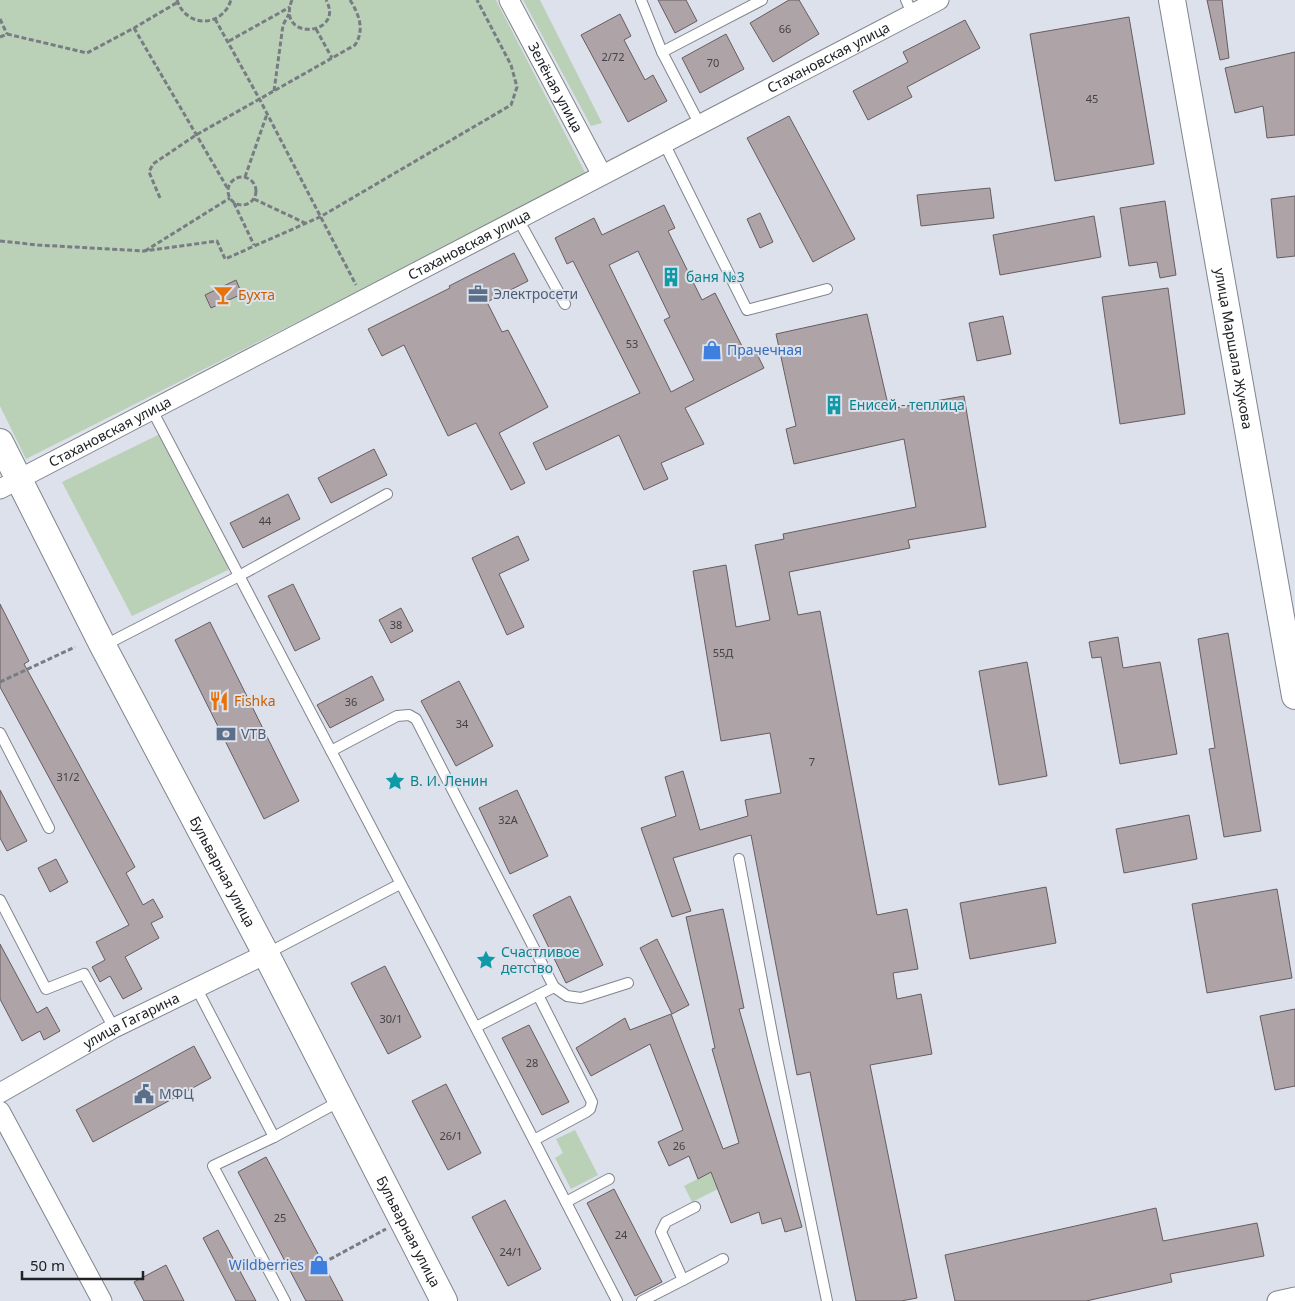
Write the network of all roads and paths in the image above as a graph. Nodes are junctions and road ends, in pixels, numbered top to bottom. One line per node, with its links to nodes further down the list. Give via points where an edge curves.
1 (231, 0): 16 (path, via 223,14)
2 (292, 0): 13 (path)
3 (326, 0): 18 (path, via 329,16)
4 (350, 0): 23 (path, via 358,14 360,37 355,45)
5 (477, 0): 37 (path, via 511,65 517,86 511,105)
6 (509, 0): 30 (street, Зелёная улица)
7 (641, 0): 22 (lane)
8 (762, 0): 22 (lane)
9 (939, 0): 12 (street, Стахановская улица)
10 (1172, 0): 54 (main road, улица Маршала Жукова)
11 (177, 1): 16 (path, via 189,17 206,21); 17 (path)
12 (909, 6): 27 (street, Стахановская улица)
13 (290, 7): 14 (path); 21 (path)
14 (290, 14): 18 (path, via 303,30); 24 (path, via 283,24)
15 (0, 19): 19 (path)
16 (215, 19): 21 (path)
17 (134, 28): 19 (path, via 87,53); 28 (path)
18 (316, 30): 23 (path)
19 (7, 34): 20 (path)
20 (0, 37)
21 (229, 41): 25 (path)
22 (662, 52): 27 (lane)
23 (332, 58): 24 (path)
24 (274, 91): 25 (path)
25 (260, 100): 26 (path); 28 (path)
26 (267, 114): 31 (path); 37 (path)
27 (700, 125): 29 (street, Стахановская улица)
28 (196, 135): 32 (path); 33 (path, via 150,168 148,172)
29 (664, 143): 30 (street, Стахановская улица); 43 (lane, via 746,310)
30 (602, 175): 38 (street, Стахановская улица)
31 (245, 178): 32 (path, via 236,178); 35 (path, via 255,186)
32 (228, 189): 34 (path)
33 (160, 198)
34 (230, 198): 36 (path); 42 (path)
35 (254, 200): 36 (path, via 246,205); 39 (path)
36 (233, 202): 41 (path)
37 (320, 217): 39 (path); 44 (path)
38 (518, 219): 44 (street, Стахановская улица); 45 (lane)
39 (305, 223): 41 (path)
40 (0, 240): 42 (path)
41 (254, 246): 42 (path, via 225,259 217,241)
42 (144, 251)
43 (826, 289)
44 (364, 299): 46 (street, Стахановская улица)
45 (565, 304)
46 (152, 410): 48 (street, Стахановская улица); 50 (lane)
47 (0, 442): 48 (main road, Бульварная улица)
48 (9, 484): 51 (main road, Бульварная улица)
49 (387, 494): 50 (lane)
50 (239, 576): 51 (lane); 56 (lane)
51 (103, 646): 61 (main road, Бульварная улица)
52 (75, 648): 53 (path)
53 (0, 682)
54 (1295, 696)
55 (0, 733): 57 (lane)
56 (331, 751): 59 (lane); 63 (lane, via 398,716 409,715 416,719)
57 (49, 828)
58 (739, 859): 86 (lane)
59 (400, 884): 61 (lane); 66 (lane)
60 (0, 900): 67 (lane, via 46,989 84,974)
61 (266, 954): 64 (street, улица Гагарина); 69 (main road, Бульварная улица)
62 (628, 982): 63 (lane, via 581,998 567,996)
63 (554, 987): 65 (lane)
64 (197, 989): 67 (street, улица Гагарина); 71 (lane)
65 (538, 995): 66 (lane); 72 (lane, via 592,1106)
66 (476, 1027): 72 (lane)
67 (114, 1028): 68 (street, улица Гагарина)
68 (0, 1093)
69 (341, 1100): 71 (lane); 76 (main road, Бульварная улица)
70 (0, 1111): 81 (street)
71 (274, 1138): 82 (lane, via 213,1166)
72 (534, 1140): 74 (lane)
73 (609, 1179): 74 (lane)
74 (566, 1202): 84 (lane)
75 (695, 1207): 79 (lane, via 666,1222 661,1232)
76 (402, 1220): 78 (path); 83 (main road, Бульварная улица)
77 (724, 1259): 79 (lane)
78 (323, 1263)
79 (684, 1280): 85 (lane)
80 (1295, 1297): 87 (street)
81 (102, 1301)
82 (285, 1301)
83 (444, 1301)
84 (617, 1301)
85 (642, 1301)
86 (827, 1301)
87 (1277, 1301)

